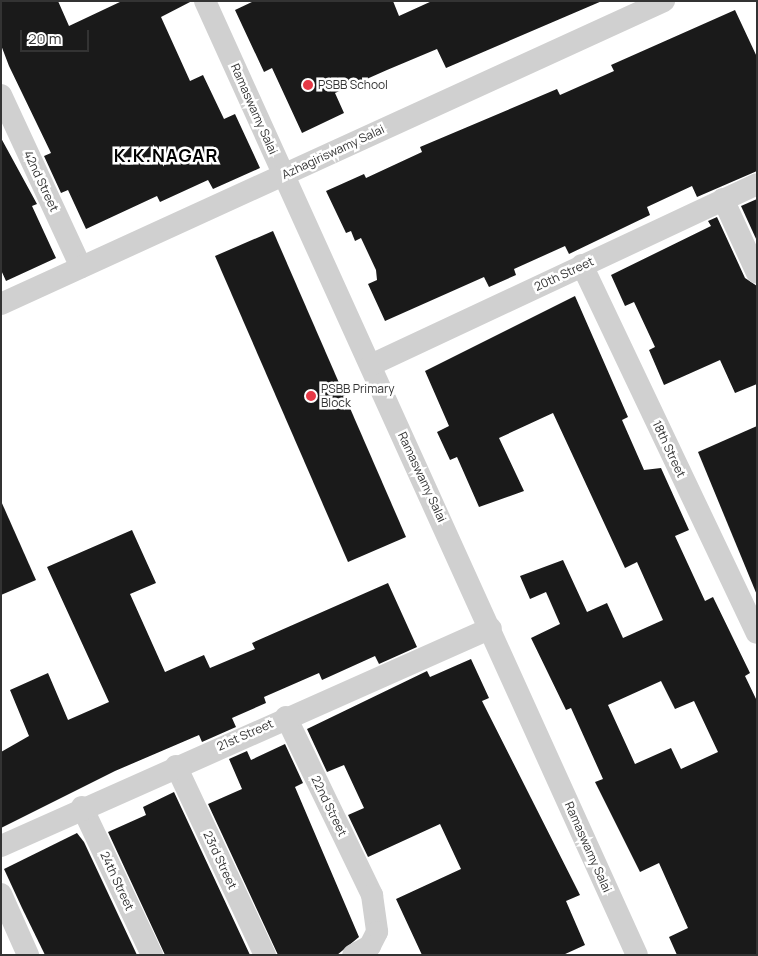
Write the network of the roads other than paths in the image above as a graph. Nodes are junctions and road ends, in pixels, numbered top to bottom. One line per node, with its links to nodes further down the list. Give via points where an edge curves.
1 (205, 1): 4 (street, Ramaswamy Salai)
2 (664, 1): 4 (street, Azhagiriswamy Salai)
3 (1, 95): 8 (street, 42nd Street)
4 (284, 175): 8 (street, Azhagiriswamy Salai); 11 (street, Ramaswamy Salai)
5 (757, 184): 6 (street, 20th Street)
6 (723, 199): 7 (street, 20th Street); 9 (street)
7 (582, 265): 11 (street, 20th Street); 13 (street, 18th Street)
8 (81, 267): 10 (street, Azhagiriswamy Salai)
9 (757, 273)
10 (1, 304)
11 (371, 365): 12 (street, Ramaswamy Salai)
12 (491, 628): 14 (street, 21st Street); 23 (street, Ramaswamy Salai)
13 (757, 633)
14 (286, 717): 15 (street, 21st Street); 22 (street, 22nd Street, via 372,895 377,932 370,946)
15 (176, 766): 16 (street, 21st Street); 21 (street, 23rd Street)
16 (82, 807): 17 (street, 21st Street); 20 (street, 24th Street)
17 (1, 846)
18 (1, 894): 19 (street)
19 (28, 955)
20 (152, 955)
21 (265, 955)
22 (353, 955)
23 (637, 955)

